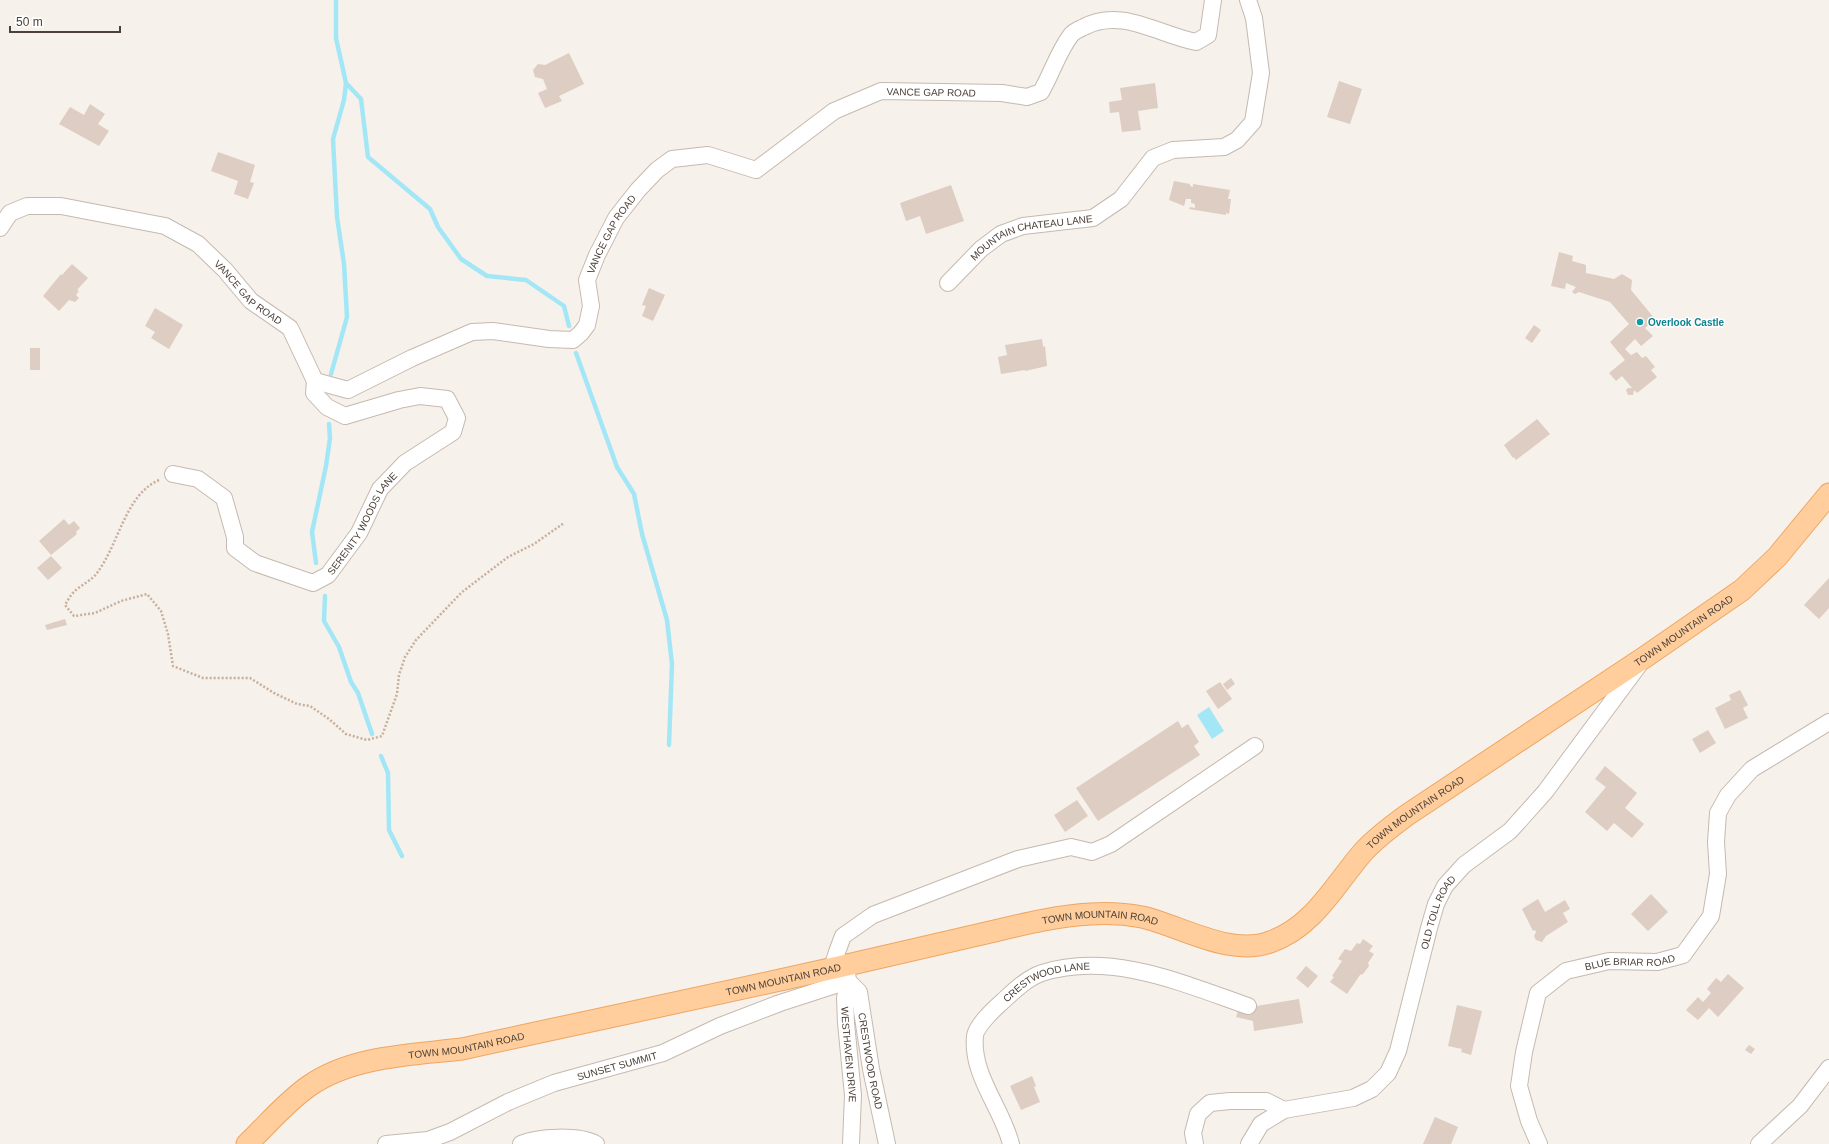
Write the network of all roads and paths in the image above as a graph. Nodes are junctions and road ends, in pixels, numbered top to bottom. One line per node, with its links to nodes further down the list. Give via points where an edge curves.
1 (1213, 0): 5 (street, VANCE GAP ROAD, via 1208,35 1196,42 1135,22 1113,20 1091,23 1072,33 1041,92 1027,97 1002,93 881,91 834,111 756,170 708,155 672,159 638,190 616,218 587,280 591,306 587,325 573,340 493,331 472,332 348,390)
2 (1248, 0): 4 (street, MOUNTAIN CHATEAU LANE, via 1254,18 1260,73 1253,122 1237,140 1224,147 1173,150 1153,158 1121,199 1093,218 1023,226 1001,234 981,249)
3 (0, 228): 5 (street, VANCE GAP ROAD, via 10,213 27,206 61,206 165,226 198,244 225,270 251,301 290,328)
4 (948, 283)
5 (316, 381): 6 (street, SERENITY WOODS LANE, via 314,393 328,407 345,416 420,396 447,399 457,418 453,432 405,463 380,490 358,533 328,575 313,583 256,563 235,548 235,537 224,498 198,479)
6 (173, 474): 8 (path, via 150,484 135,501 96,575 75,591 65,605 74,616 95,613 121,601 146,594 161,611 173,666 203,678 250,678 297,704 310,706 330,719 346,734 367,740 382,736 397,694 399,675 405,657 416,640 462,592 508,557 534,544)
7 (1829, 494): 9 (main road, TOWN MOUNTAIN ROAD, via 1777,557 1742,590)
8 (564, 523)
9 (1645, 657): 12 (main road, TOWN MOUNTAIN ROAD, via 1407,814 1364,852 1325,902 1306,921 1290,934 1268,943 1247,946 1216,942 1142,917 1092,914 1044,920); 15 (street, OLD TOLL ROAD, via 1545,792 1510,831 1464,865 1445,886 1436,904 1398,1051 1388,1073 1372,1089 1353,1098)
10 (1829, 722): 25 (street, BLUE BRIAR ROAD, via 1752,769 1728,795 1718,813 1718,874 1711,916 1683,955 1657,962 1609,961 1566,971 1538,993 1519,1086)
11 (1255, 746): 12 (street, WESTHAVEN DRIVE, via 1111,844 1092,852 1071,847 1018,859 873,915 843,936)
12 (842, 972): 16 (main road, TOWN MOUNTAIN ROAD, via 462,1049 414,1054 354,1066 326,1076 309,1087); 17 (street, SUNSET SUMMIT, via 780,1003 720,1026 663,1053 554,1083 428,1140); 20 (street, WESTHAVEN DRIVE, via 853,1095); 21 (street, CRESTWOOD ROAD, via 859,992 871,1069)
13 (1248, 1006): 22 (street, CRESTWOOD LANE, via 1164,977 1105,966 1078,966 1041,973 1021,985 990,1013 975,1034 976,1061)
14 (1829, 1068): 26 (street, via 1800,1106)
15 (1284, 1110): 23 (street, via 1266,1101 1210,1103 1198,1114 1193,1133); 24 (street, OLD TOLL ROAD, via 1261,1124)
16 (247, 1144)
17 (386, 1144)
18 (521, 1144): 19 (street, via 530,1140 563,1138)
19 (596, 1144)
20 (850, 1144)
21 (887, 1144)
22 (1012, 1144)
23 (1195, 1144)
24 (1249, 1144)
25 (1539, 1144)
26 (1759, 1144)

